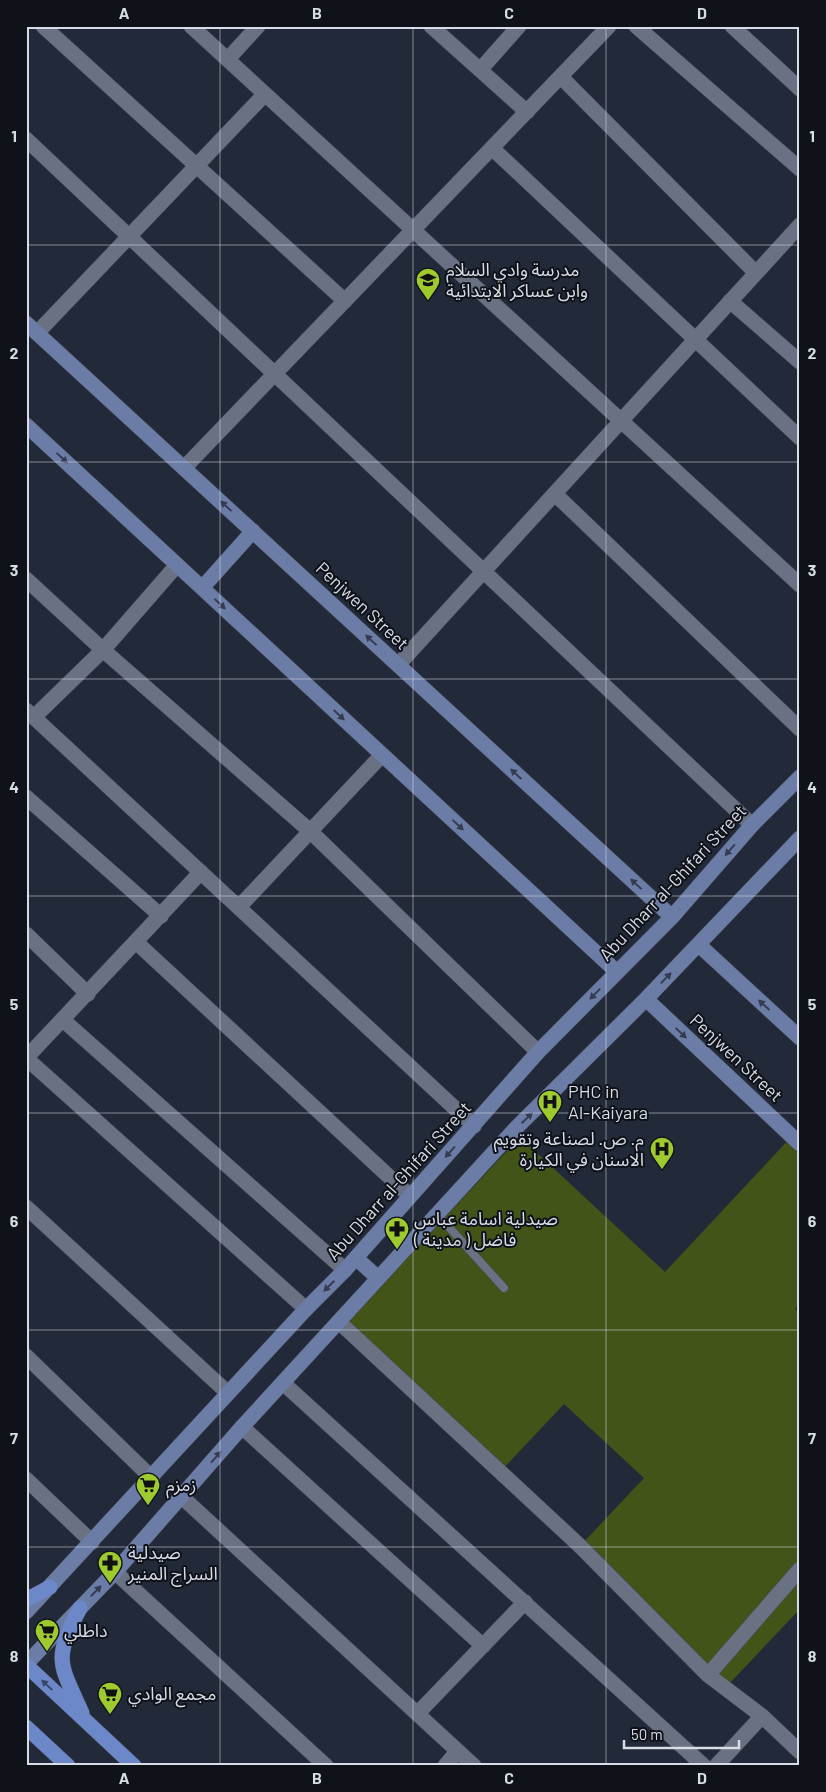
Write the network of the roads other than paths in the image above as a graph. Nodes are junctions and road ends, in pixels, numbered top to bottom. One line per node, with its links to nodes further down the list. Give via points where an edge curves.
1 (43, 26): 17 (street)
2 (191, 26): 9 (street)
3 (258, 26): 9 (street)
4 (431, 26): 10 (street)
5 (519, 26): 10 (street)
6 (609, 26): 11 (street)
7 (636, 26): 18 (street)
8 (732, 26): 12 (street)
9 (228, 59): 13 (street)
10 (480, 70): 14 (street)
11 (561, 77): 14 (street); 22 (street)
12 (800, 89)
13 (265, 94): 17 (street); 20 (street)
14 (527, 112): 16 (street)
15 (26, 139): 21 (street)
16 (492, 148): 20 (street); 26 (street)
17 (197, 165): 21 (street); 23 (street)
18 (800, 169)
19 (800, 225): 22 (street)
20 (414, 230): 23 (street); 29 (street)
21 (129, 236): 25 (street); 28 (street)
22 (756, 273): 24 (street)
23 (345, 301): 28 (street)
24 (730, 301): 26 (street); 27 (street)
25 (32, 328): 32 (main road, Penjwen Street)
26 (696, 340): 29 (street); 31 (street)
27 (800, 362)
28 (275, 374): 32 (street); 36 (street)
29 (621, 420): 33 (street); 38 (street)
30 (26, 425): 35 (main road, one-way to 35)
31 (800, 438)
32 (184, 468): 34 (main road, Penjwen Street, one-way to 32)
33 (554, 494): 36 (street); 43 (street)
34 (253, 532): 39 (main road); 41 (main road, Penjwen Street, one-way to 34)
35 (177, 565): 39 (main road); 40 (street)
36 (484, 571): 41 (street); 47 (street)
37 (26, 578): 40 (street)
38 (800, 585)
39 (202, 588): 44 (main road, one-way to 44)
40 (103, 650): 42 (street); 48 (street)
41 (398, 665): 53 (main road, Penjwen Street, one-way to 41)
42 (30, 714): 50 (street)
43 (800, 729)
44 (382, 755): 48 (street); 57 (main road, one-way to 57)
45 (800, 777): 47 (main road, Abu Dharr al-Ghifari Street)
46 (26, 798): 52 (street)
47 (752, 826): 53 (main road, Abu Dharr al-Ghifari Street, one-way to 53)
48 (310, 831): 51 (street); 62 (street)
49 (800, 838): 56 (main road)
50 (201, 872): 51 (street); 52 (street)
51 (239, 907): 64 (street)
52 (161, 916): 55 (street)
53 (672, 917): 57 (main road, Abu Dharr al-Ghifari Street)
54 (26, 934): 58 (street)
55 (136, 942): 58 (street); 66 (street)
56 (699, 945): 59 (main road, one-way to 56); 61 (main road, one-way to 56)
57 (616, 972): 62 (main road, Abu Dharr al-Ghifari Street, one-way to 62)
58 (88, 994): 60 (street)
59 (646, 999): 65 (main road, Penjwen Street, one-way to 65); 68 (main road, one-way to 59, via 517,1127)
60 (63, 1020): 63 (street); 70 (street)
61 (800, 1038)
62 (538, 1052): 64 (main road, Abu Dharr al-Ghifari Street)
63 (26, 1058): 73 (street)
64 (474, 1126): 66 (main road, Abu Dharr al-Ghifari Street, one-way to 66)
65 (800, 1144)
66 (410, 1196): 69 (main road, Abu Dharr al-Ghifari Street)
67 (26, 1207): 77 (street)
68 (437, 1214): 71 (main road); 72 (lane)
69 (356, 1258): 70 (main road, Abu Dharr al-Ghifari Street); 71 (main road)
70 (345, 1270): 73 (main road, Abu Dharr al-Ghifari Street, one-way to 73)
71 (378, 1278): 74 (main road)
72 (504, 1288)
73 (306, 1309): 77 (main road, Abu Dharr al-Ghifari Street)
74 (339, 1322): 76 (main road); 92 (street, via 580,1546)
75 (26, 1356): 79 (street)
76 (283, 1383): 78 (main road); 87 (street)
77 (228, 1394): 79 (main road, Abu Dharr al-Ghifari Street)
78 (242, 1428): 81 (main road, one-way to 78); 90 (street)
79 (152, 1478): 82 (main road, Abu Dharr al-Ghifari Street)
80 (26, 1479): 82 (street)
81 (182, 1496): 84 (main road); 93 (street)
82 (92, 1542): 85 (main road, Abu Dharr al-Ghifari Street)
83 (800, 1569): 92 (street)
84 (115, 1572): 88 (main road, one-way to 84); 103 (street)
85 (50, 1587): 86 (main road); 89 (main road, Abu Dharr al-Ghifari Street)
86 (26, 1600)
87 (525, 1602): 90 (street); 106 (street)
88 (80, 1608): 91 (main road); 95 (main road, via 62,1650 61,1665)
89 (26, 1612)
90 (482, 1646): 93 (street)
91 (26, 1665): 95 (main road, one-way to 91)
92 (708, 1675): 94 (street)
93 (418, 1712): 99 (street)
94 (762, 1716): 98 (street); 107 (street)
95 (86, 1721): 102 (main road)
96 (26, 1727): 100 (main road)
97 (26, 1744): 100 (main road)
98 (797, 1744)
99 (457, 1752): 104 (street); 105 (street)
100 (56, 1755): 101 (main road)
101 (68, 1766)
102 (134, 1766)
103 (326, 1766)
104 (445, 1766)
105 (474, 1766)
106 (704, 1766)
107 (716, 1766)

